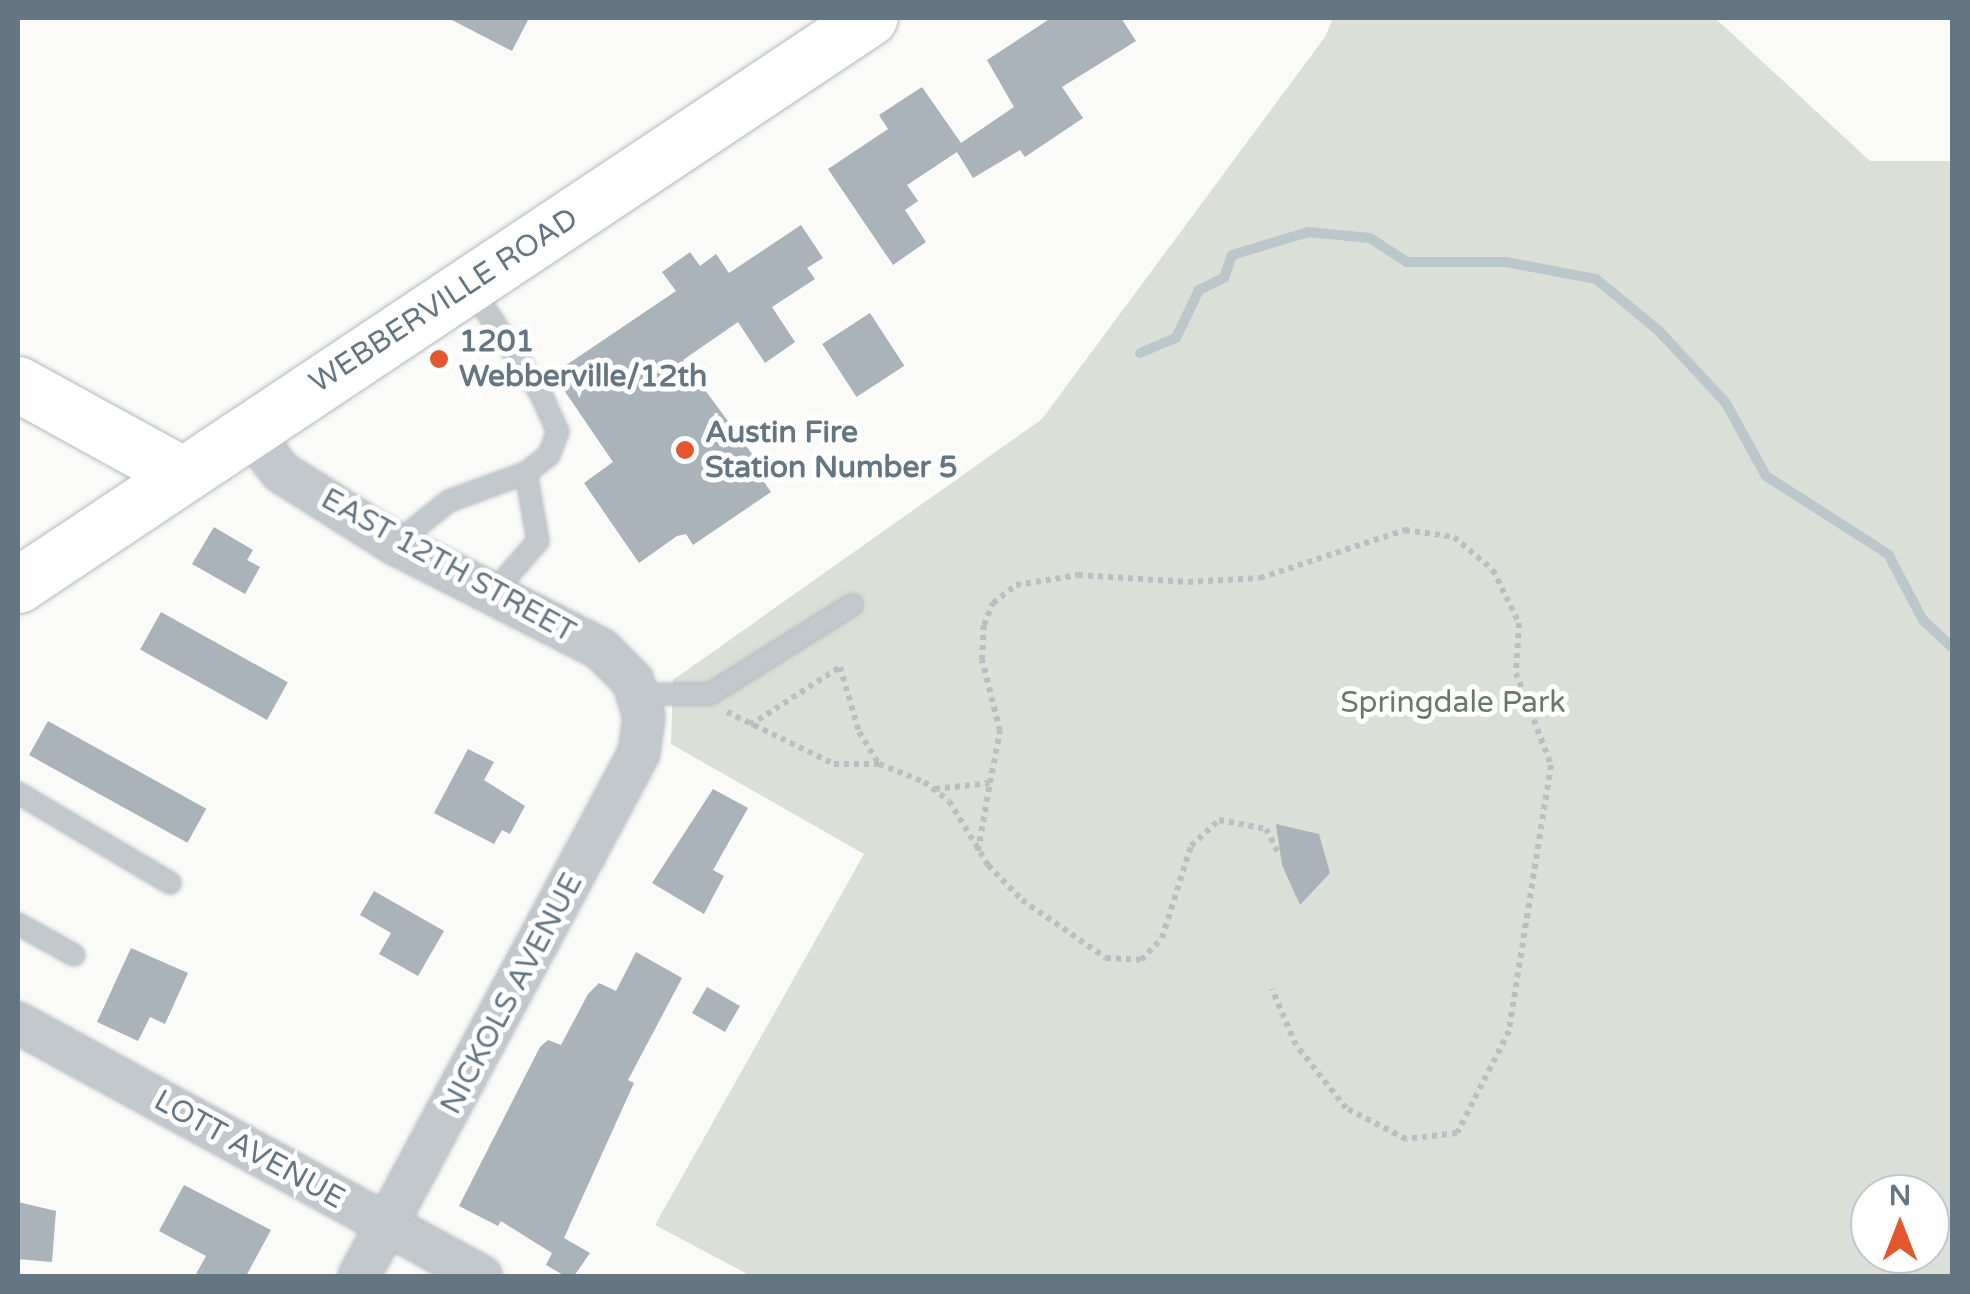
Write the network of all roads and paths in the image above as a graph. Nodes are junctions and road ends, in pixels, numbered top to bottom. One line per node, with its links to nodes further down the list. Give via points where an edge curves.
1 (870, 18): 2 (street, WEBBERVILLE ROAD)
2 (469, 286): 4 (street, WEBBERVILLE ROAD); 6 (lane, via 541,394 558,432 549,455)
3 (18, 384): 5 (street)
4 (248, 429): 5 (street, WEBBERVILLE ROAD); 7 (street, EAST 12TH STREET, via 281,472)
5 (180, 473): 8 (street, WEBBERVILLE ROAD)
6 (526, 473): 7 (lane, via 449,501); 9 (lane, via 538,541)
7 (395, 544): 9 (street, EAST 12TH STREET)
8 (18, 585)
9 (492, 594): 11 (street, EAST 12TH STREET, via 601,649 623,667)
10 (852, 605): 11 (lane, via 710,694)
11 (640, 699): 25 (street, NICKOLS AVENUE, via 639,753)
12 (722, 708): 13 (path)
13 (750, 726): 14 (path, via 834,764); 14 (path, via 840,668 859,732)
14 (879, 764): 16 (path)
15 (990, 784): 16 (path); 18 (path); 23 (path, via 1000,731 982,660 984,625 993,604 1016,585 1078,575 1188,582 1260,578 1405,530 1454,537 1493,570 1519,624 1516,673 1551,765 1509,1032 1457,1133 1406,1139 1346,1108 1296,1045)
16 (934, 789): 18 (path, via 950,801)
17 (18, 793): 20 (lane)
18 (978, 852): 19 (path, via 1022,900 1106,958 1141,960 1162,938 1191,846 1218,820 1266,829)
19 (1280, 856)
20 (170, 883)
21 (18, 924): 22 (lane)
22 (74, 955)
23 (1272, 989)
24 (18, 1024): 25 (street, LOTT AVENUE)
25 (389, 1226): 26 (street, NICKOLS AVENUE); 27 (street, LOTT AVENUE)
26 (359, 1276)
27 (481, 1276)

